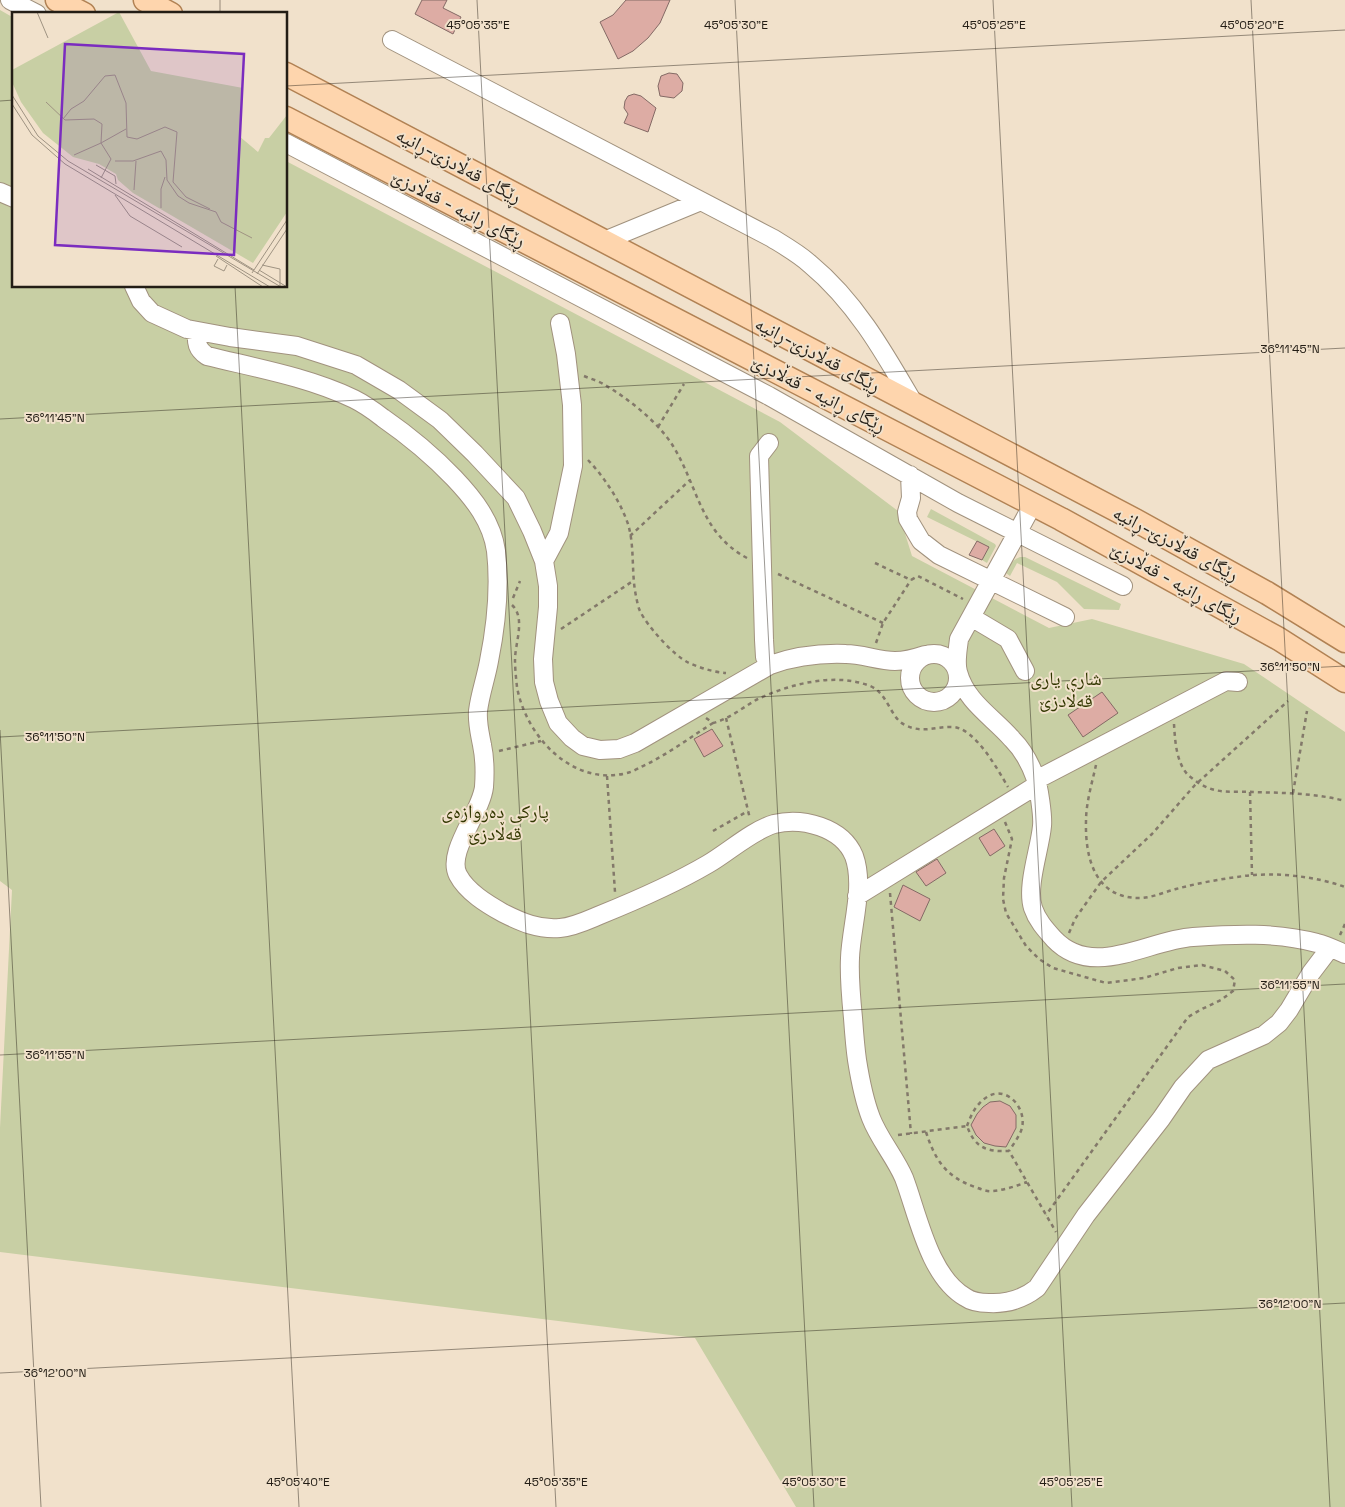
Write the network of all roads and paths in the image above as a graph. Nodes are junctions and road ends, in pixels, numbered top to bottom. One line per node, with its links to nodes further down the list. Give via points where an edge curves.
1 (10, 0): 4 (street)
2 (57, 0): 5 (main road)
3 (148, 1): 6 (main road)
4 (33, 12)
5 (80, 12)
6 (167, 12)
7 (392, 40): 13 (street)
8 (288, 75): 14 (main road, ڕێگای قەڵادزێ-ڕانیە)
9 (288, 119): 26 (main road, ڕێگای ڕانیە - قەڵادزێ)
10 (288, 144): 24 (street, via 769,396)
11 (0, 192): 12 (street)
12 (12, 197)
13 (700, 201): 14 (street); 20 (street, via 793,250 831,282 868,328)
14 (604, 241): 20 (main road, ڕێگای قەڵادزێ-ڕانیە)
15 (135, 288): 17 (street, via 152,313)
16 (560, 323): 18 (street)
17 (198, 331): 29 (street, via 297,346 356,365 399,390 440,420 516,498); 80 (street, via 197,346 207,356 285,375 356,400 414,439 435,458 464,488 486,518 496,548 497,583 496,623 477,721 485,768 483,794 456,855 456,871 473,892 491,906 528,925 564,928 644,897 712,862 768,825 799,821 818,825 843,839 853,855 858,876)
18 (568, 372): 21 (path, via 604,384); 23 (street)
19 (684, 384): 21 (path)
20 (914, 404): 44 (main road, ڕێگای قەڵادزێ-ڕانیە, via 1267,592)
21 (658, 427): 25 (path, via 673,445)
22 (770, 443): 31 (street, via 759,456)
23 (573, 449): 28 (path, via 606,482 622,511); 29 (street, via 573,466 559,533)
24 (910, 475): 27 (street); 33 (street, via 908,519 921,541)
25 (690, 480): 28 (path); 31 (path, via 710,525 727,545)
26 (1033, 504): 27 (street); 51 (main road, ڕێگای ڕانیە - قەڵادزێ, via 1280,639)
27 (1017, 532): 33 (street); 36 (street)
28 (630, 536): 35 (path)
29 (544, 561): 47 (street, via 548,607 544,682 558,723 583,746 600,750 619,749 635,743)
30 (875, 563): 32 (path)
31 (762, 567): 41 (path); 47 (street, via 764,640)
32 (911, 580): 39 (path, via 918,576); 41 (path)
33 (991, 580): 39 (street); 40 (street)
34 (520, 581): 38 (path)
35 (633, 581): 42 (path); 50 (path, via 639,610 674,653 714,672)
36 (1123, 586)
37 (505, 603): 38 (path)
38 (511, 604): 62 (path, via 517,609 519,618 515,659 517,687 530,723)
39 (969, 609): 43 (street); 49 (street, via 1008,639)
40 (1065, 617)
41 (883, 623): 45 (path)
42 (558, 632)
43 (960, 639): 46 (street); 48 (street)
44 (1345, 640)
45 (879, 653): 46 (street, via 902,660); 47 (street, via 813,655 789,658); 53 (street)
46 (929, 654): 48 (street, via 948,658); 53 (street, via 913,665 910,672)
47 (770, 665)
48 (958, 671): 54 (street, via 957,687); 55 (street)
49 (1025, 671)
50 (732, 674)
51 (1345, 681)
52 (1238, 682): 57 (street, via 1226,681)
53 (912, 688): 54 (street, via 922,699 930,702)
54 (946, 699): 55 (street)
55 (974, 701): 66 (street, via 1013,739 1028,759)
56 (1288, 701): 67 (path)
57 (1174, 708): 63 (street); 67 (path, via 1179,758 1187,773)
58 (1307, 711): 69 (path)
59 (704, 714): 61 (path)
60 (726, 718): 61 (path); 70 (path, via 782,688 812,681 851,681 870,686 885,698 903,724 932,730 960,728 971,736 989,754); 72 (path)
61 (713, 723): 65 (path, via 657,760 628,773)
62 (541, 741): 64 (path); 65 (path, via 580,770)
63 (1099, 747): 66 (street); 78 (path, via 1086,820 1086,838 1090,862)
64 (492, 752)
65 (608, 776): 81 (path)
66 (1037, 783): 70 (street); 84 (street, via 1042,824 1032,906 1042,926 1059,944 1078,955 1098,958 1123,955 1190,937 1233,935 1278,936)
67 (1198, 783): 68 (path, via 1214,790); 78 (path, via 1152,834)
68 (1250, 792): 69 (path); 76 (path)
69 (1293, 793): 71 (path)
70 (1014, 799): 73 (street)
71 (1345, 801)
72 (748, 811): 74 (path); 75 (path)
73 (996, 811): 77 (street); 91 (path, via 1012,839 1004,878 1006,913 1026,946 1039,959 1053,968 1106,983 1202,965 1225,971 1235,980 1233,991 1188,1017)
74 (752, 826)
75 (713, 831)
76 (1252, 875): 78 (path, via 1141,898 1124,896); 79 (path, via 1309,877)
77 (889, 876): 80 (street); 87 (path)
78 (1101, 882): 83 (path, via 1075,919)
79 (1345, 887)
80 (857, 896): 84 (street, via 850,988 857,1061 872,1120 902,1174 938,1270 962,1296 988,1303 1013,1301 1026,1297 1037,1288 1086,1215 1183,1087 1208,1060 1264,1035 1279,1023 1311,973)
81 (616, 900)
82 (1345, 924): 84 (path)
83 (1069, 934)
84 (1338, 947)
85 (967, 1126): 86 (path); 89 (path, via 977,1144 994,1152); 89 (path, via 972,1113 987,1097 996,1094 1009,1097 1018,1104 1023,1120 1022,1130)
86 (926, 1132): 87 (path); 90 (path, via 940,1163 952,1176 967,1184 992,1191)
87 (911, 1134): 88 (path)
88 (897, 1136)
89 (1009, 1151): 90 (path)
90 (1027, 1182): 91 (path)
91 (1046, 1215): 92 (path)
92 (1060, 1239)

